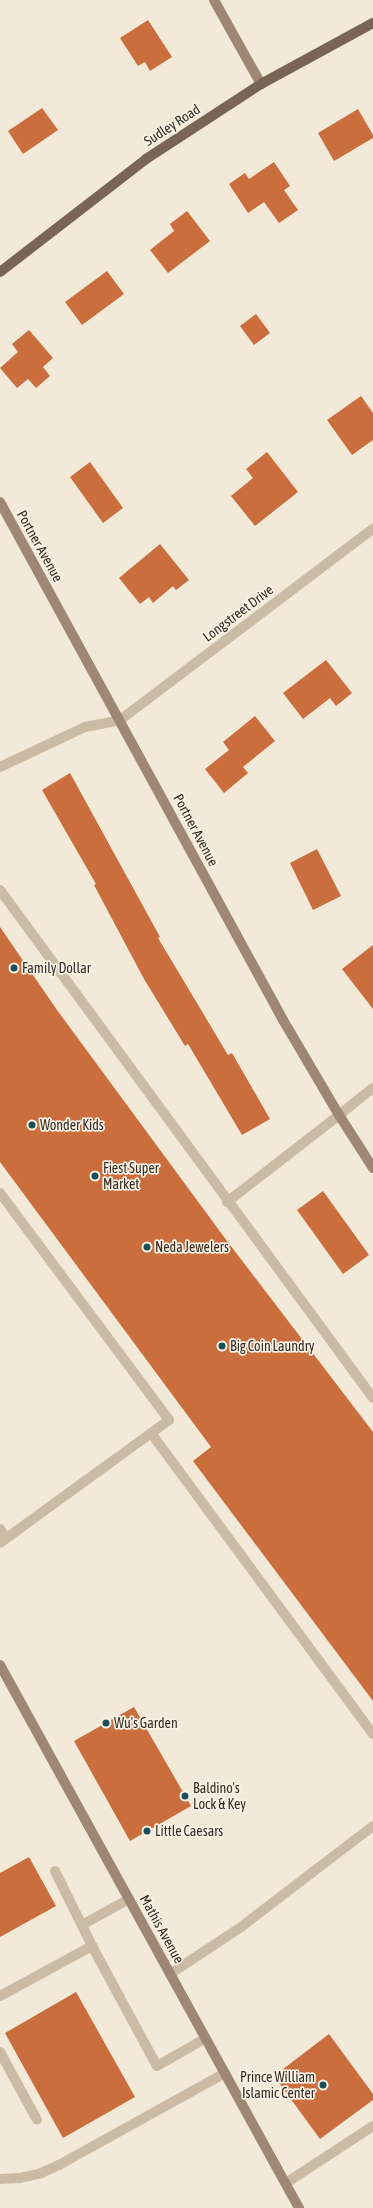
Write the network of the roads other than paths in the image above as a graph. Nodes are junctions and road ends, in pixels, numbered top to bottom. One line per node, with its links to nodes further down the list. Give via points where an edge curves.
1 (214, 0): 3 (street)
2 (373, 23): 3 (main road, Sudley Road)
3 (261, 84): 4 (main road, Sudley Road, via 146,159)
4 (0, 272)
5 (0, 502): 7 (street, Portner Avenue)
6 (373, 530): 7 (street, Longstreet Drive)
7 (120, 720): 8 (street, via 85,727); 11 (street, Portner Avenue, via 283,1020)
8 (0, 767)
9 (0, 890): 14 (street)
10 (373, 1088): 11 (street)
11 (338, 1115): 12 (street, Portner Avenue); 14 (street)
12 (373, 1168)
13 (0, 1193): 16 (street, via 169,1420)
14 (227, 1202): 15 (street)
15 (373, 1398)
16 (151, 1433): 18 (street); 20 (street)
17 (0, 1529): 18 (street)
18 (3, 1540)
19 (0, 1665): 23 (street, Mathis Avenue)
20 (373, 1734)
21 (373, 1826): 26 (street, via 241,1927)
22 (55, 1871): 24 (street)
23 (129, 1899): 24 (street); 26 (street, Mathis Avenue)
24 (82, 1925): 25 (street)
25 (92, 1946): 27 (street); 28 (street, via 156,2066)
26 (170, 1974): 28 (street, Mathis Avenue)
27 (0, 1996)
28 (206, 2038): 30 (street, Mathis Avenue)
29 (0, 2052): 31 (street)
30 (225, 2073): 33 (street, via 41,2174); 34 (street, Mathis Avenue)
31 (37, 2120)
32 (373, 2126): 34 (street)
33 (0, 2179)
34 (286, 2183): 35 (street, Mathis Avenue)
35 (300, 2208)

